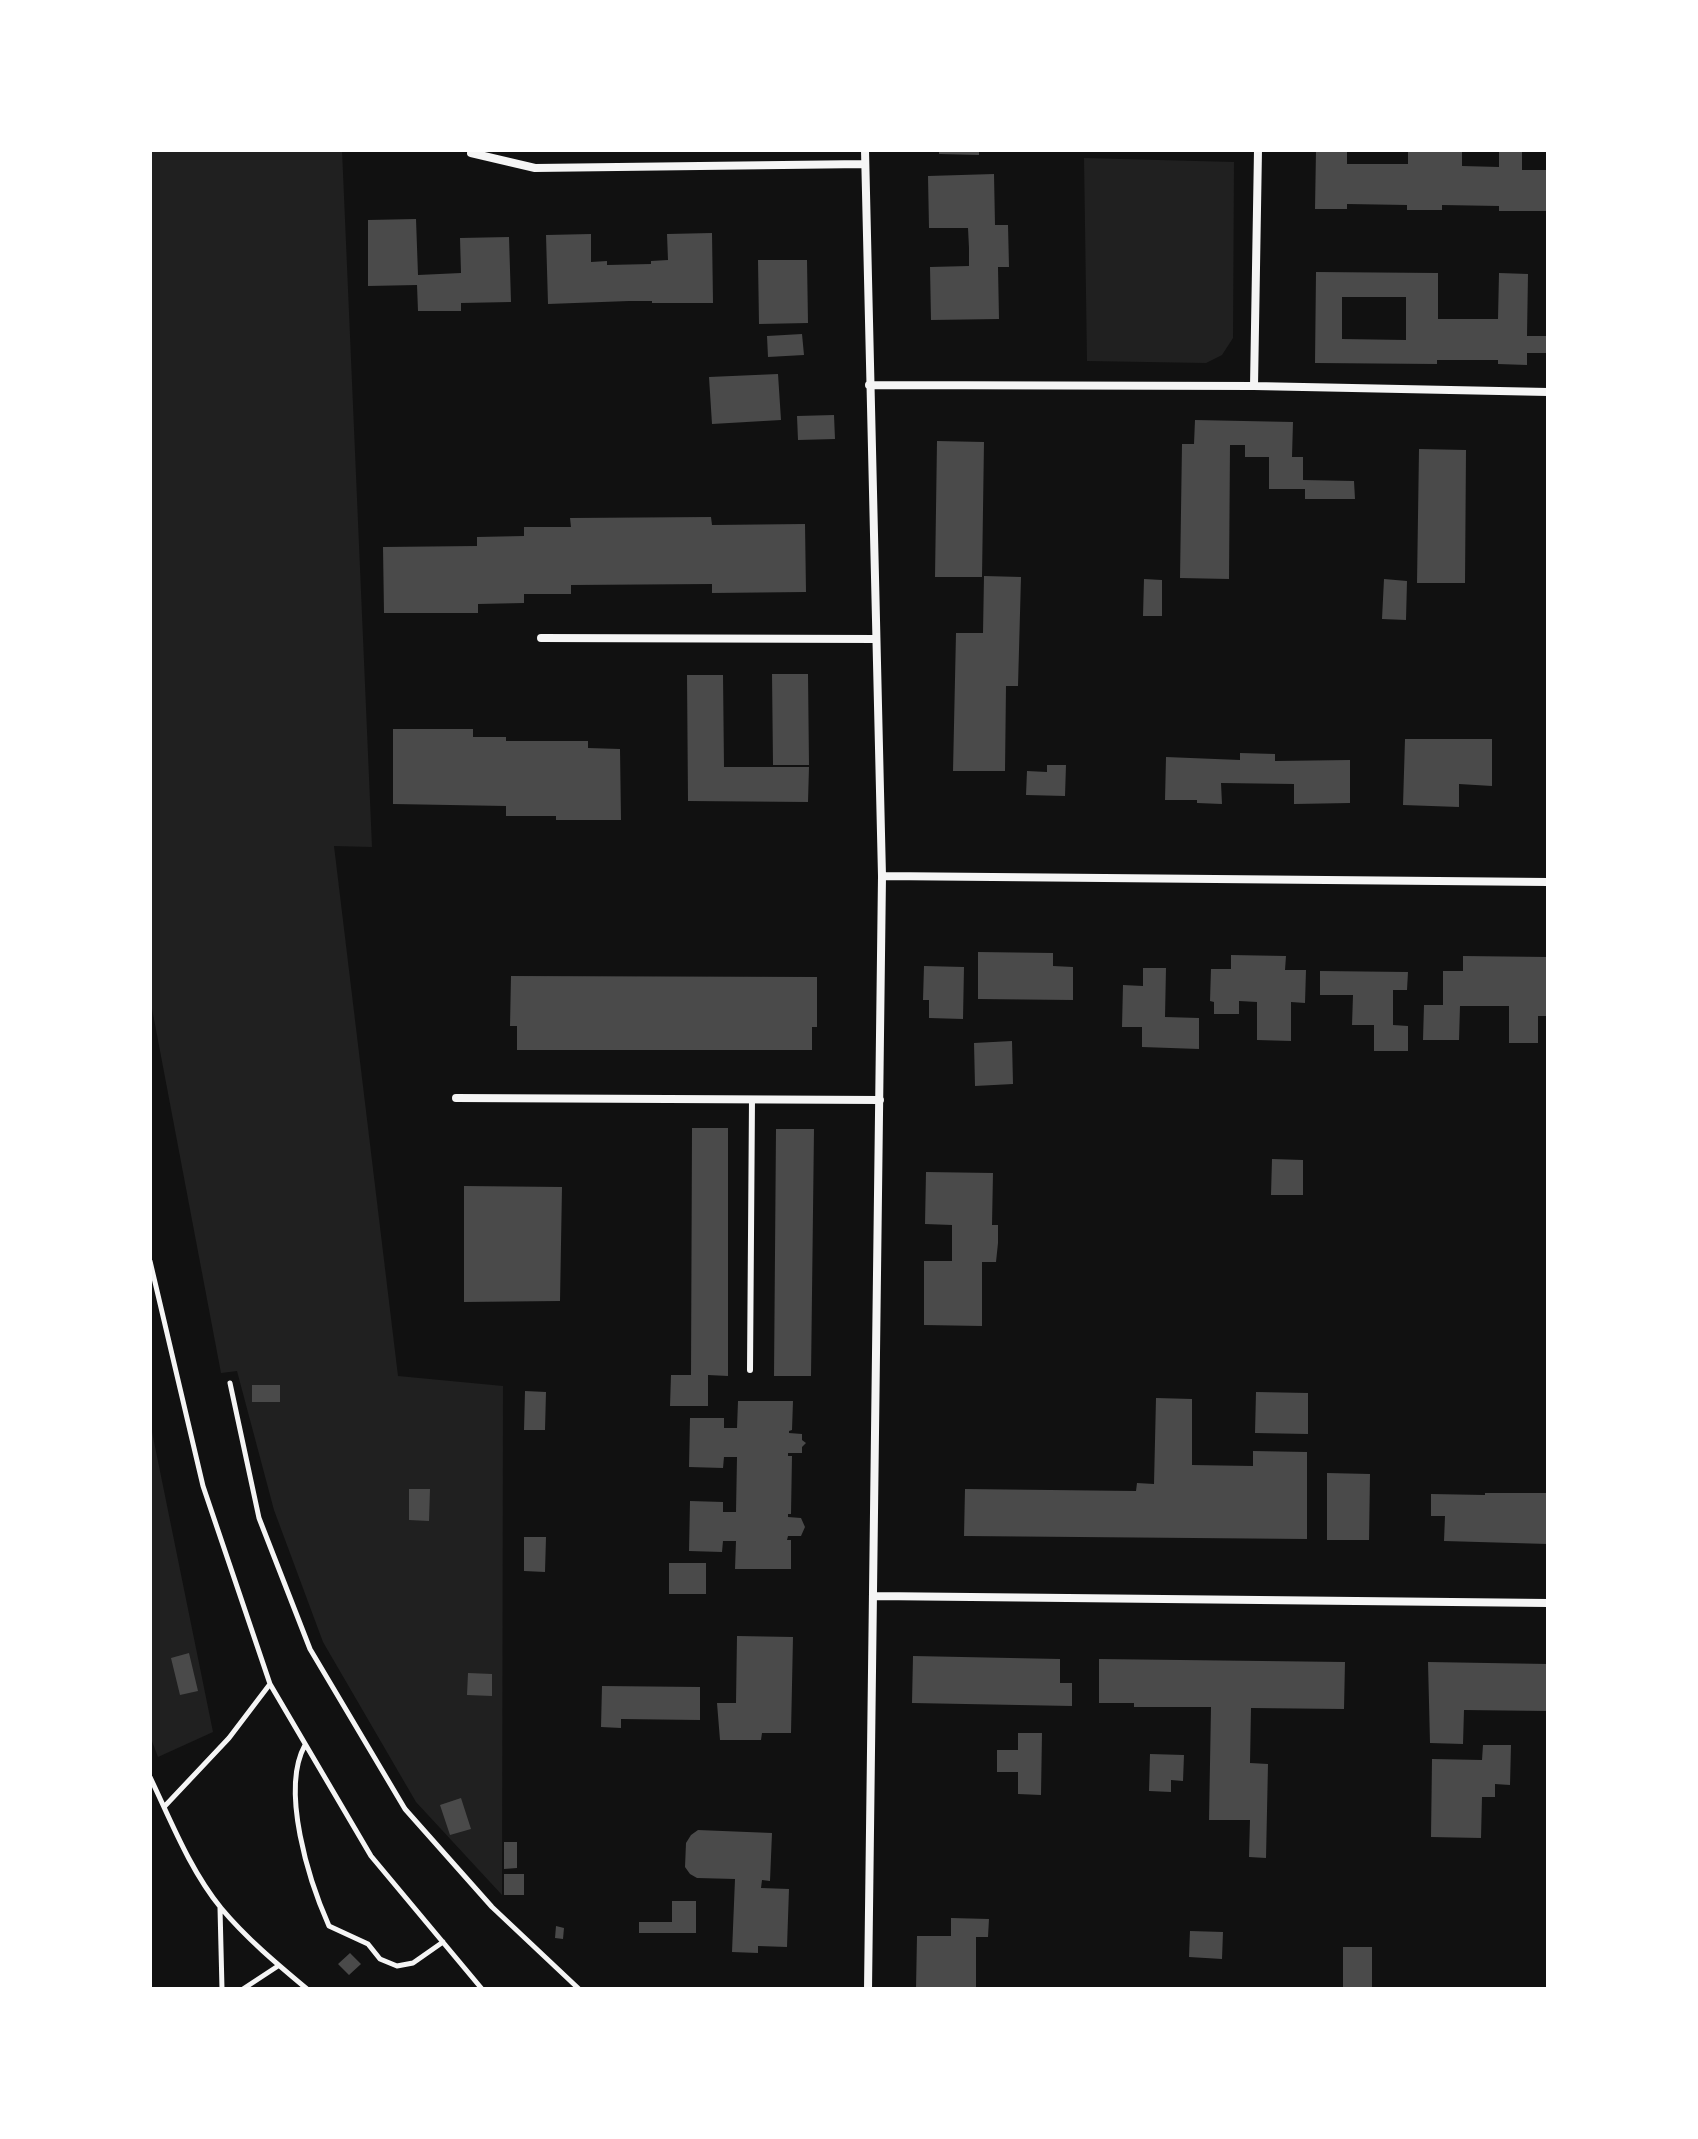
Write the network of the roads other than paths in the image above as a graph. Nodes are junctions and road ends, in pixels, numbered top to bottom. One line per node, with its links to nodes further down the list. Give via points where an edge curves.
1 (865, 150): 4 (street)
2 (1258, 150): 6 (street)
3 (471, 153): 4 (street, via 535,168)
4 (865, 164): 5 (street)
5 (869, 385): 6 (street); 9 (street)
6 (1254, 386): 7 (street)
7 (1548, 392)
8 (541, 638): 9 (street)
9 (876, 639): 10 (street)
10 (882, 876): 11 (street); 14 (street)
11 (1548, 882)
12 (456, 1098): 13 (street)
13 (752, 1099): 14 (street); 15 (lane)
14 (880, 1100): 16 (street)
15 (750, 1370)
16 (875, 1596): 17 (street); 18 (street)
17 (1548, 1603)
18 (868, 1989)

